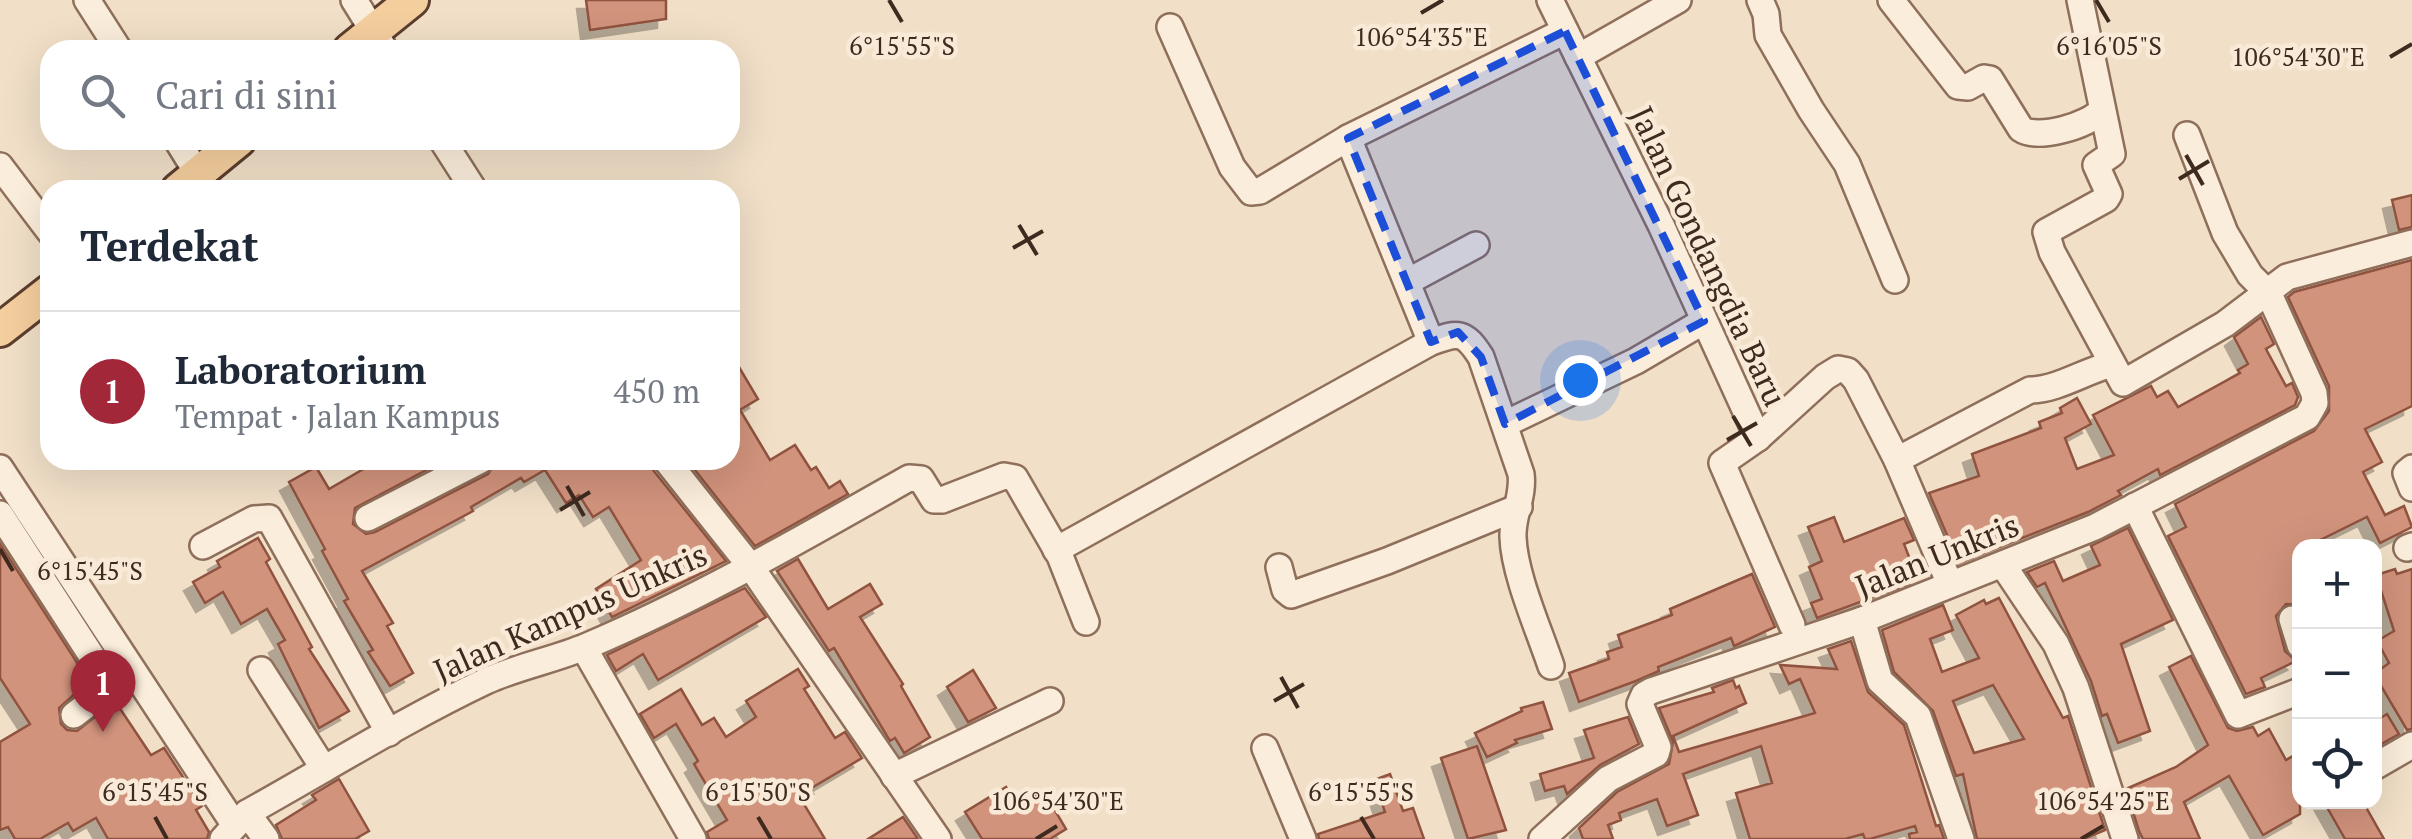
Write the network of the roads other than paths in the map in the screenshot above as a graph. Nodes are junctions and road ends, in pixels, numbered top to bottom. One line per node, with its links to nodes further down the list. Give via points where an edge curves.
1 (87, 0): 11 (street)
2 (354, 0): 12 (street)
3 (412, 0): 13 (main road)
4 (1550, 0): 10 (street, Jalan Gondangdia Baru)
5 (1678, 0): 14 (street)
6 (1760, 0): 28 (street, via 1768,35 1847,164)
7 (1891, 0): 15 (street, via 1958,86 1990,80 2028,134 2096,118)
8 (2080, 0): 15 (street)
9 (1170, 26): 17 (street, via 1232,167 1251,192)
10 (1565, 31): 14 (street, Jalan Gondangdia Baru); 17 (street)
11 (113, 40)
12 (369, 40)
13 (374, 40)
14 (1578, 57): 32 (street, Jalan Gondangdia Baru)
15 (2101, 110): 35 (street, via 2112,154 2096,166 2109,194 2046,232)
16 (2187, 136): 30 (street, Jalan Unkris, via 2232,245)
17 (1348, 138): 29 (street)
18 (180, 150): 22 (street)
19 (226, 150): 23 (main road)
20 (448, 150): 24 (street)
21 (0, 166): 25 (street)
22 (187, 180)
23 (190, 180)
24 (468, 180)
25 (40, 219)
26 (2412, 243): 30 (street, via 2287,277)
27 (1476, 244): 29 (street)
28 (1895, 280)
29 (1407, 282): 34 (street)
30 (2269, 294): 35 (street, via 2123,383); 44 (street, Jalan Unkris, via 2314,393 2307,418)
31 (40, 299): 33 (main road)
32 (1704, 322): 36 (street); 37 (street, Jalan Gondangdia Baru)
33 (0, 330)
34 (1431, 342): 36 (street, via 1453,334 1471,341); 49 (street)
35 (2112, 364): 38 (street, via 2030,390)
36 (1505, 424): 45 (street, via 1520,474)
37 (1758, 438): 38 (street, Jalan Gondangdia Baru, via 1826,376 1848,370); 56 (street, via 1722,463)
38 (1898, 460): 53 (street, Jalan Gondangdia Baru)
39 (0, 468): 69 (street)
40 (2412, 468): 43 (street, via 2406,473)
41 (462, 470): 47 (street)
42 (674, 470): 51 (street)
43 (2412, 488)
44 (2136, 506): 50 (street, Jalan Unkris); 60 (street, via 2238,715)
45 (1519, 507): 52 (street, via 1291,595); 58 (street, via 1512,537)
46 (0, 514): 62 (street, via 104,675 101,694)
47 (368, 518)
48 (203, 546): 63 (street, via 254,518 269,518)
49 (1056, 550): 51 (street, via 1015,478 934,500 916,476); 55 (street)
50 (2004, 564): 53 (street, Jalan Unkris); 76 (street, via 2076,688)
51 (751, 566): 57 (street, Jalan Kampus Unkris); 68 (street, Jalan Kampus Unkris)
52 (1279, 567)
53 (1950, 584): 54 (street, Jalan Unkris)
54 (1862, 620): 74 (street, Jalan Unkris, via 1644,695 1640,704 1656,754 1608,779); 75 (street, via 1880,681 1918,716)
55 (1086, 622)
56 (1792, 625)
57 (584, 648): 63 (street, Jalan Kampus Unkris, via 488,680); 71 (street)
58 (1551, 666)
59 (261, 670): 67 (street)
60 (2292, 694)
61 (1050, 701): 68 (street)
62 (74, 715)
63 (388, 733): 67 (street, Jalan Kampus Unkris)
64 (2412, 745): 66 (street)
65 (1265, 748): 73 (street)
66 (2382, 762)
67 (335, 763): 69 (street, Jalan Kampus Unkris)
68 (894, 776): 72 (street, Jalan Kampus Unkris)
69 (234, 825): 70 (street)
70 (266, 839)
71 (693, 839)
72 (938, 839)
73 (1303, 839)
74 (1542, 839)
75 (1961, 839)
76 (2125, 839)

